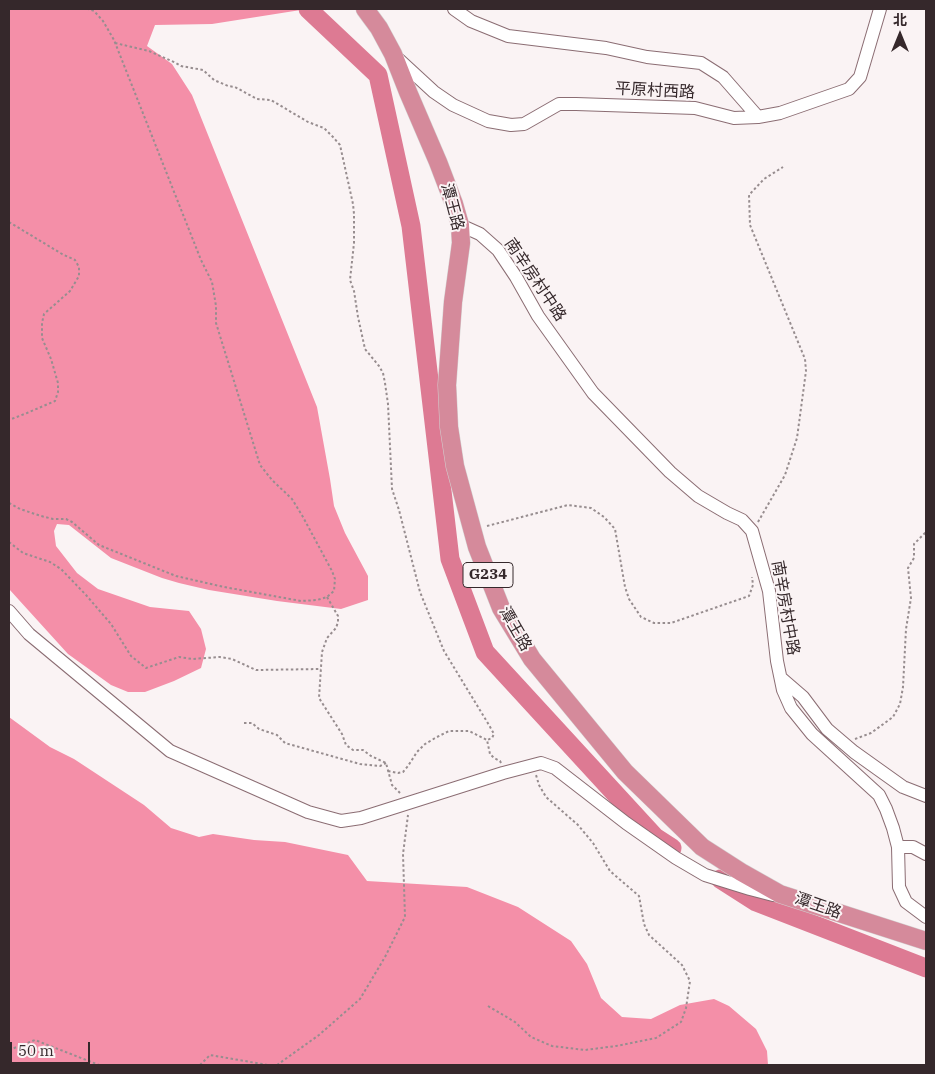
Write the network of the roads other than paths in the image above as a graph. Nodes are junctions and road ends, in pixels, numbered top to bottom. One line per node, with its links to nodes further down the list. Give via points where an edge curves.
1 (365, 9): 4 (highway, 潭王路 / G234, via 380,28)
2 (454, 9): 5 (street, via 471,21 508,36 701,62 723,77)
3 (880, 9): 5 (street, 平原村西路, via 860,77 849,89 780,113)
4 (393, 54): 5 (street, 平原村西路, via 453,105 488,121 511,126 524,124 559,104 695,108 734,118); 6 (highway, 潭王路 / G234)
5 (758, 117)
6 (460, 225): 8 (street, 南辛房村中路, via 480,234 498,250 538,316 593,393 670,472 698,496 742,520 752,532 769,591); 12 (highway, 潭王路 / G234, via 447,385 449,427 455,466 472,530 501,608 532,659 626,772 702,846 780,894)
7 (9, 611): 12 (street, via 30,634 170,751 308,812 341,821 361,818 541,763 555,768 626,823 705,875)
8 (781, 678): 9 (street, via 803,697 827,729 854,752 903,787); 10 (street, 南辛房村中路, via 791,708 812,734 879,796)
9 (926, 796)
10 (898, 846): 11 (street, via 913,847); 13 (street, 南辛房村中路, via 899,887 906,902)
11 (926, 854)
12 (812, 904): 14 (highway, 潭王路 / G234)
13 (926, 917)
14 (926, 941)

